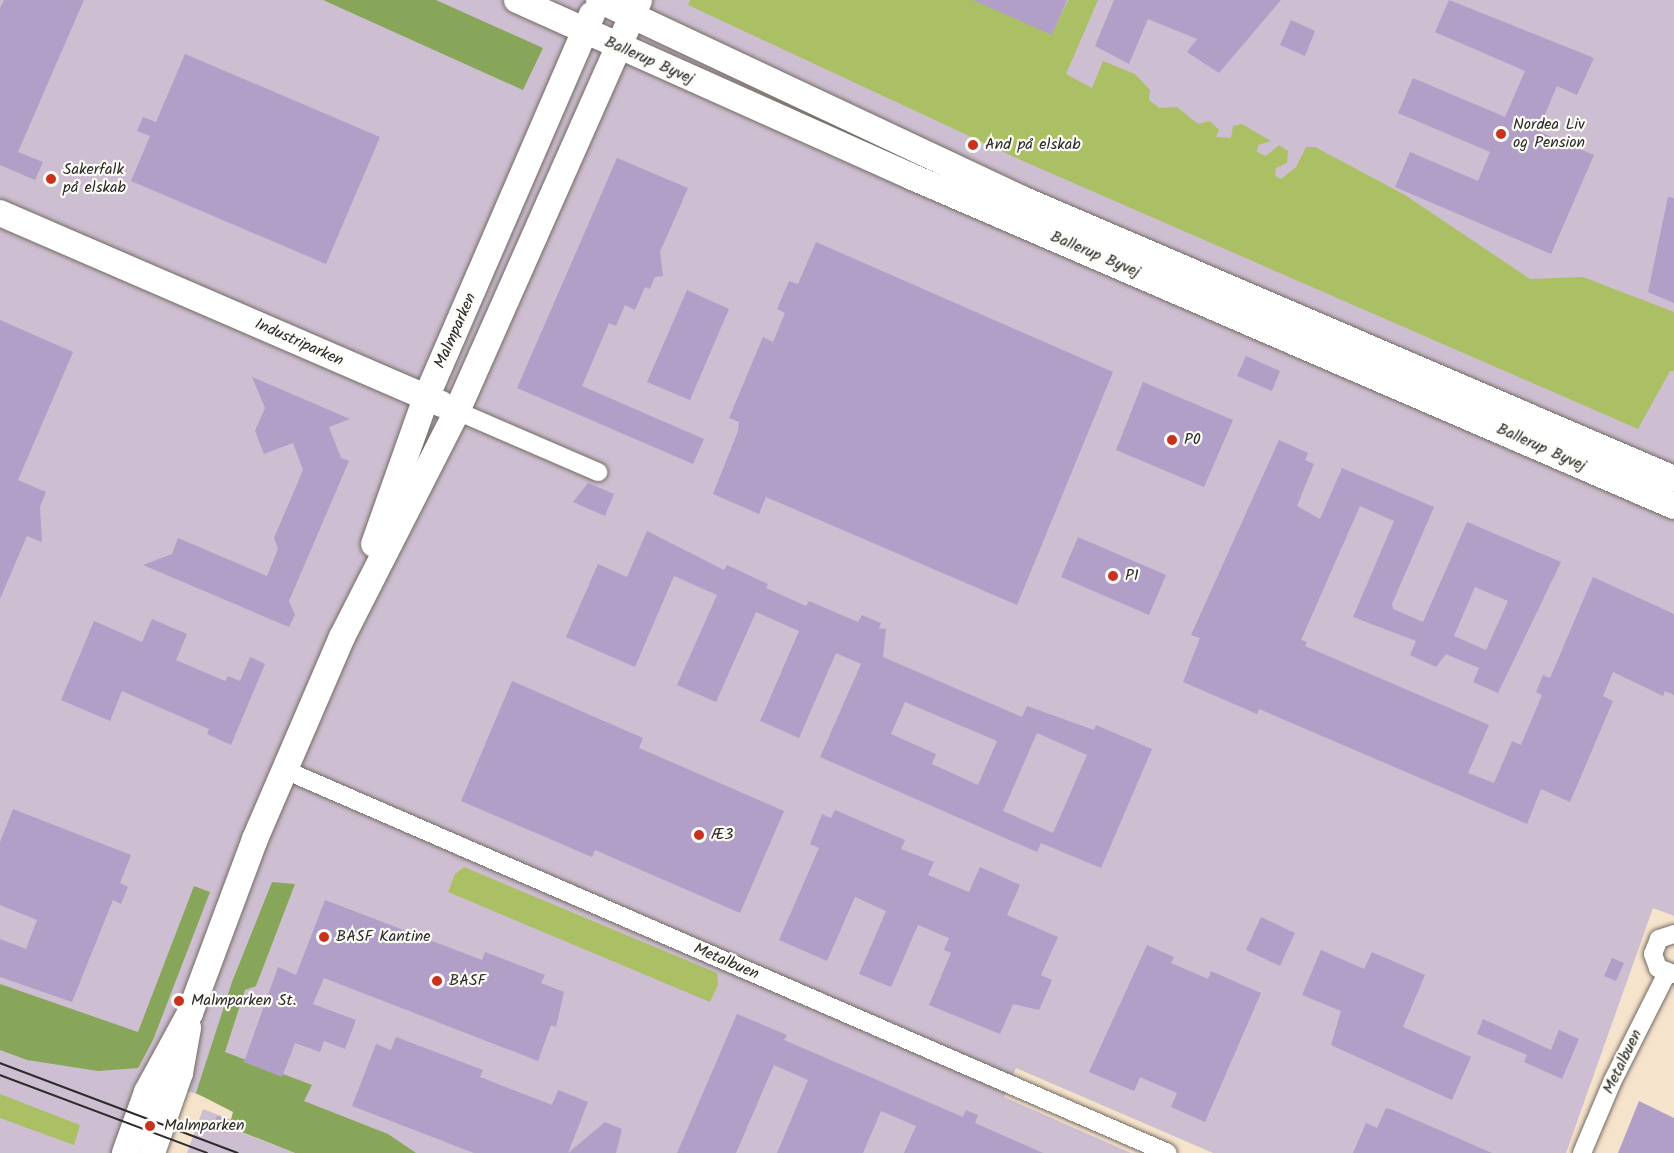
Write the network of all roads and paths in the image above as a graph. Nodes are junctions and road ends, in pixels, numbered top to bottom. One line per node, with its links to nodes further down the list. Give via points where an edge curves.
1 (518, 0): 4 (street, Ballerup Byvej)
2 (598, 0): 3 (street, Ballerup Byvej); 4 (street, Malmparken)
3 (636, 8): 5 (street, Malmparken); 10 (street, Ballerup Byvej, via 1022,198)
4 (585, 30): 5 (street, Ballerup Byvej); 7 (street, Malmparken)
5 (618, 47): 8 (street, Malmparken); 11 (street, Ballerup Byvej)
6 (0, 213): 7 (street, Industriparken)
7 (426, 398): 8 (street, Industriparken); 12 (street, Malmparken)
8 (457, 411): 9 (street, Industriparken); 12 (street, Malmparken)
9 (598, 472)
10 (1674, 478)
11 (1674, 506)
12 (342, 637): 13 (street, Malmparken)
13 (285, 770): 16 (street, Malmparken); 19 (street, Metalbuen)
14 (1674, 934): 15 (street, via 1659,939 1653,954 1658,968)
15 (1671, 974): 20 (street, Metalbuen, via 1613,1080)
16 (190, 1013): 17 (street, Malmparken, via 147,1092); 18 (street, Malmparken, via 180,1073)
17 (125, 1153)
18 (152, 1153)
19 (1168, 1153)
20 (1582, 1153)

